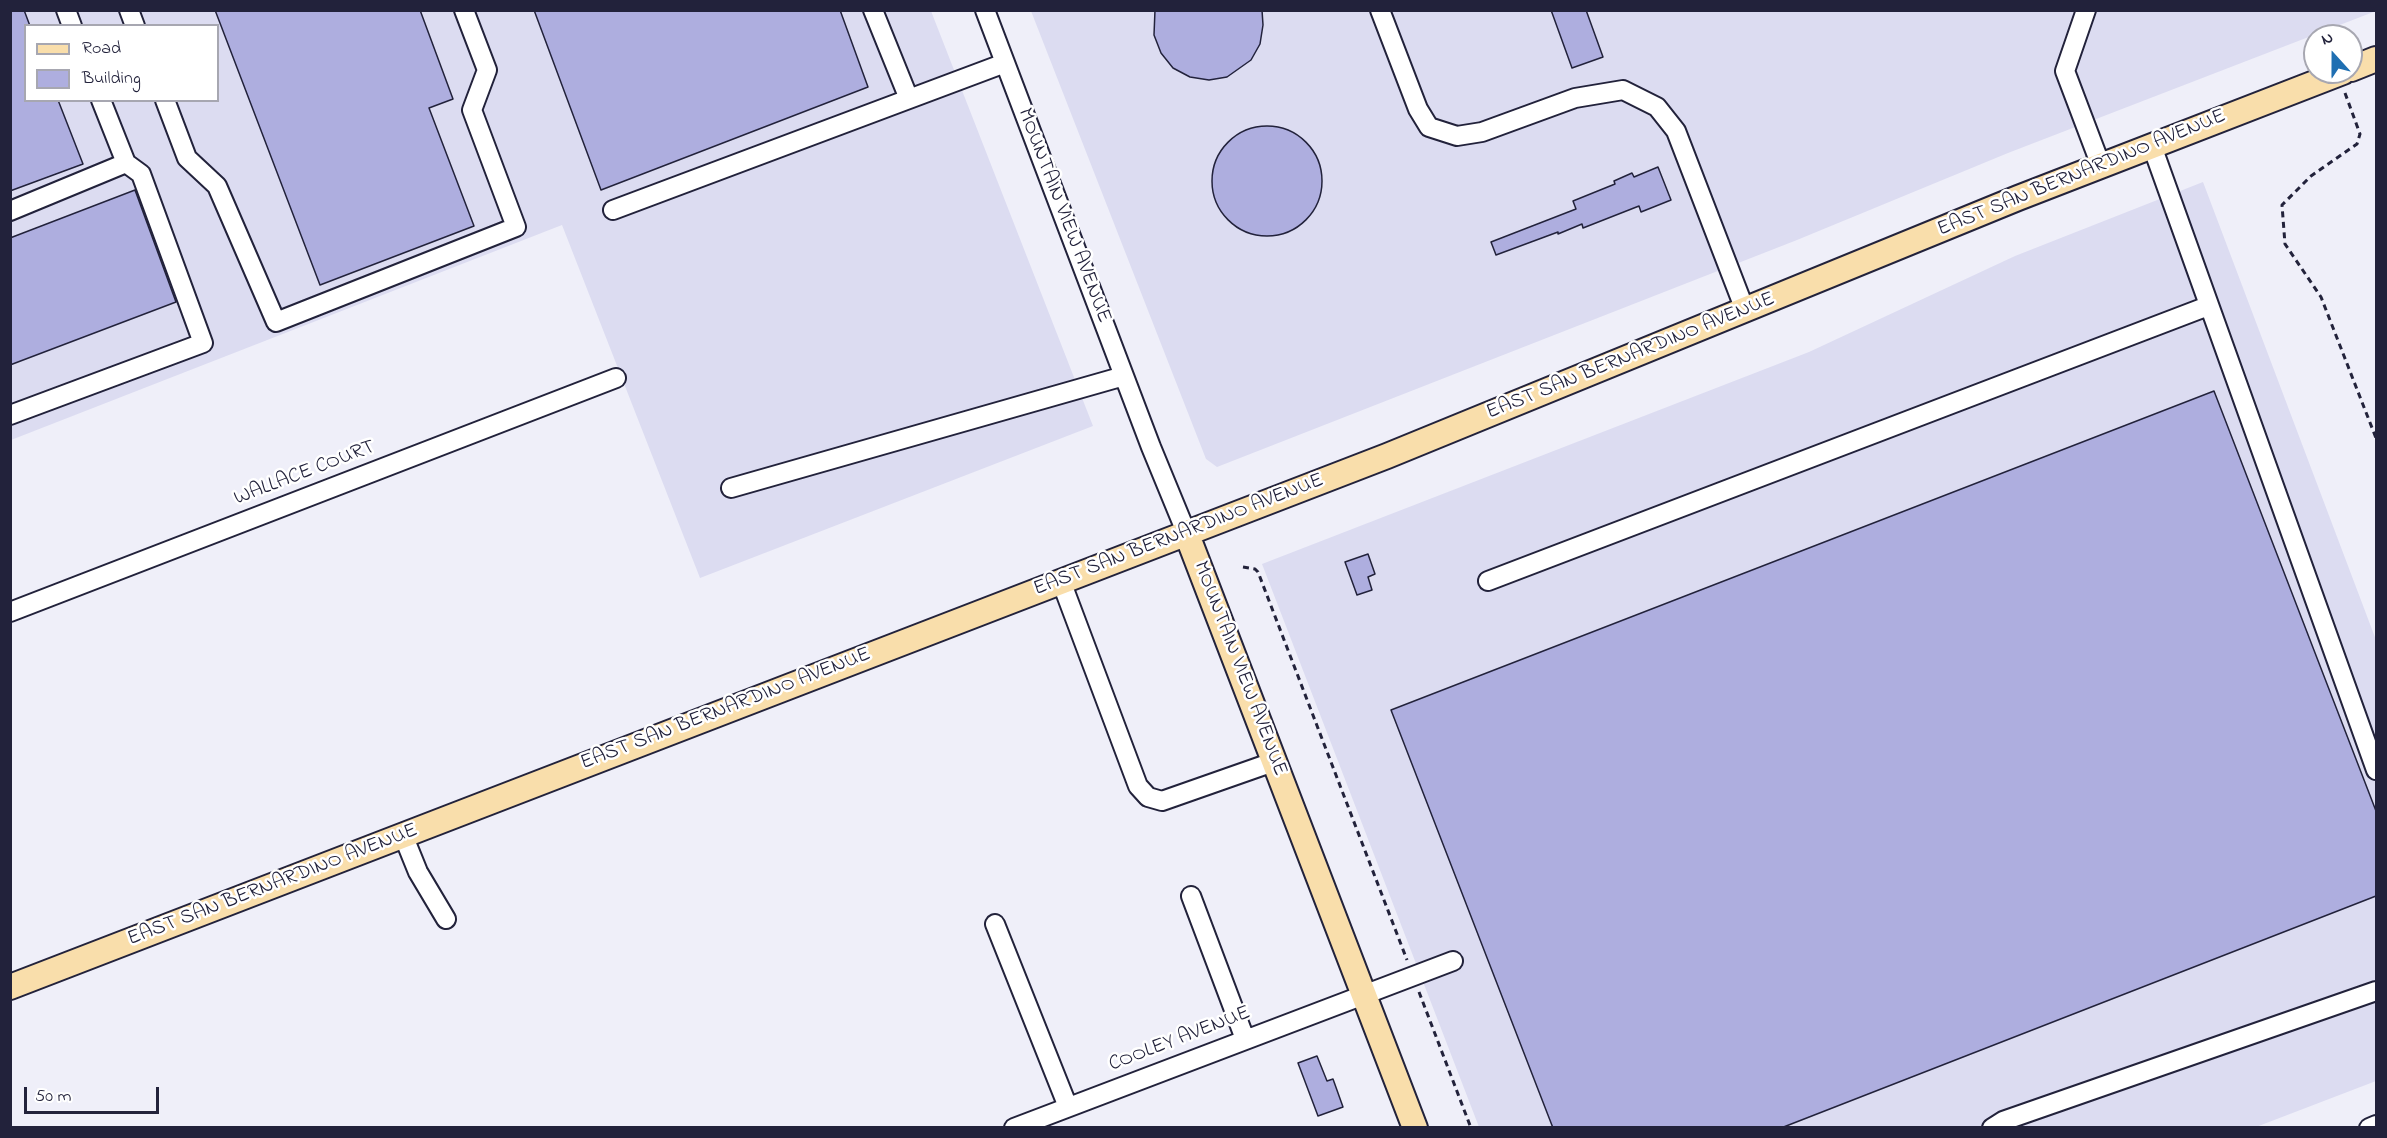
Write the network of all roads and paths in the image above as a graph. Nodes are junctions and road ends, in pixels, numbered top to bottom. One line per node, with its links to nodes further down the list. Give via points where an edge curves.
1 (464, 10): 11 (street, via 487,70 472,110 516,227 276,322 217,186 187,158)
2 (873, 10): 9 (street)
3 (985, 10): 6 (street, MOUNTAIN VIEW AVENUE)
4 (1380, 10): 18 (street, via 1418,109 1429,127 1457,136 1482,132 1575,98 1623,90 1657,107 1676,131)
5 (2086, 10): 14 (street, via 2065,71)
6 (1005, 63): 9 (street); 19 (street, MOUNTAIN VIEW AVENUE)
7 (2313, 84): 12 (main road, EAST SAN BERNARDINO AVENUE)
8 (2347, 84): 22 (path, via 2360,134 2357,144 2311,176 2282,205 2285,244 2321,297)
9 (909, 99): 15 (street)
10 (102, 102): 13 (street)
11 (166, 102)
12 (2152, 146): 14 (main road, EAST SAN BERNARDINO AVENUE); 17 (street)
13 (126, 163): 16 (street); 21 (street, via 141,174 203,343)
14 (2101, 166): 18 (main road, EAST SAN BERNARDINO AVENUE)
15 (614, 210)
16 (10, 211)
17 (2208, 306): 27 (street); 30 (street)
18 (1745, 310): 24 (main road, EAST SAN BERNARDINO AVENUE, via 1387,456)
19 (1124, 376): 23 (street); 24 (street, MOUNTAIN VIEW AVENUE)
20 (616, 378): 28 (street, WALLACE COURT)
21 (10, 415)
22 (2376, 438)
23 (731, 488)
24 (1186, 532): 26 (main road, EAST SAN BERNARDINO AVENUE); 29 (main road, MOUNTAIN VIEW AVENUE)
25 (1243, 567): 36 (path, via 1258,572)
26 (1061, 581): 29 (street, via 1138,786 1148,797 1162,801); 31 (main road, EAST SAN BERNARDINO AVENUE)
27 (1488, 581)
28 (10, 612)
29 (1275, 761): 39 (main road, MOUNTAIN VIEW AVENUE)
30 (2376, 770)
31 (403, 835): 33 (street, via 418,872); 37 (main road, EAST SAN BERNARDINO AVENUE)
32 (1191, 896): 40 (street)
33 (446, 919)
34 (995, 924): 41 (street)
35 (1453, 962): 36 (street, COOLEY AVENUE)
36 (1413, 976): 39 (street, COOLEY AVENUE); 45 (path)
37 (10, 987)
38 (2376, 991): 46 (street)
39 (1363, 994): 40 (street, COOLEY AVENUE); 44 (main road, MOUNTAIN VIEW AVENUE)
40 (1245, 1040): 41 (street, COOLEY AVENUE)
41 (1068, 1107): 43 (street, COOLEY AVENUE)
42 (2376, 1125): 47 (street)
43 (1014, 1128)
44 (1415, 1128)
45 (1471, 1128)
46 (1992, 1128)
47 (2369, 1128)

